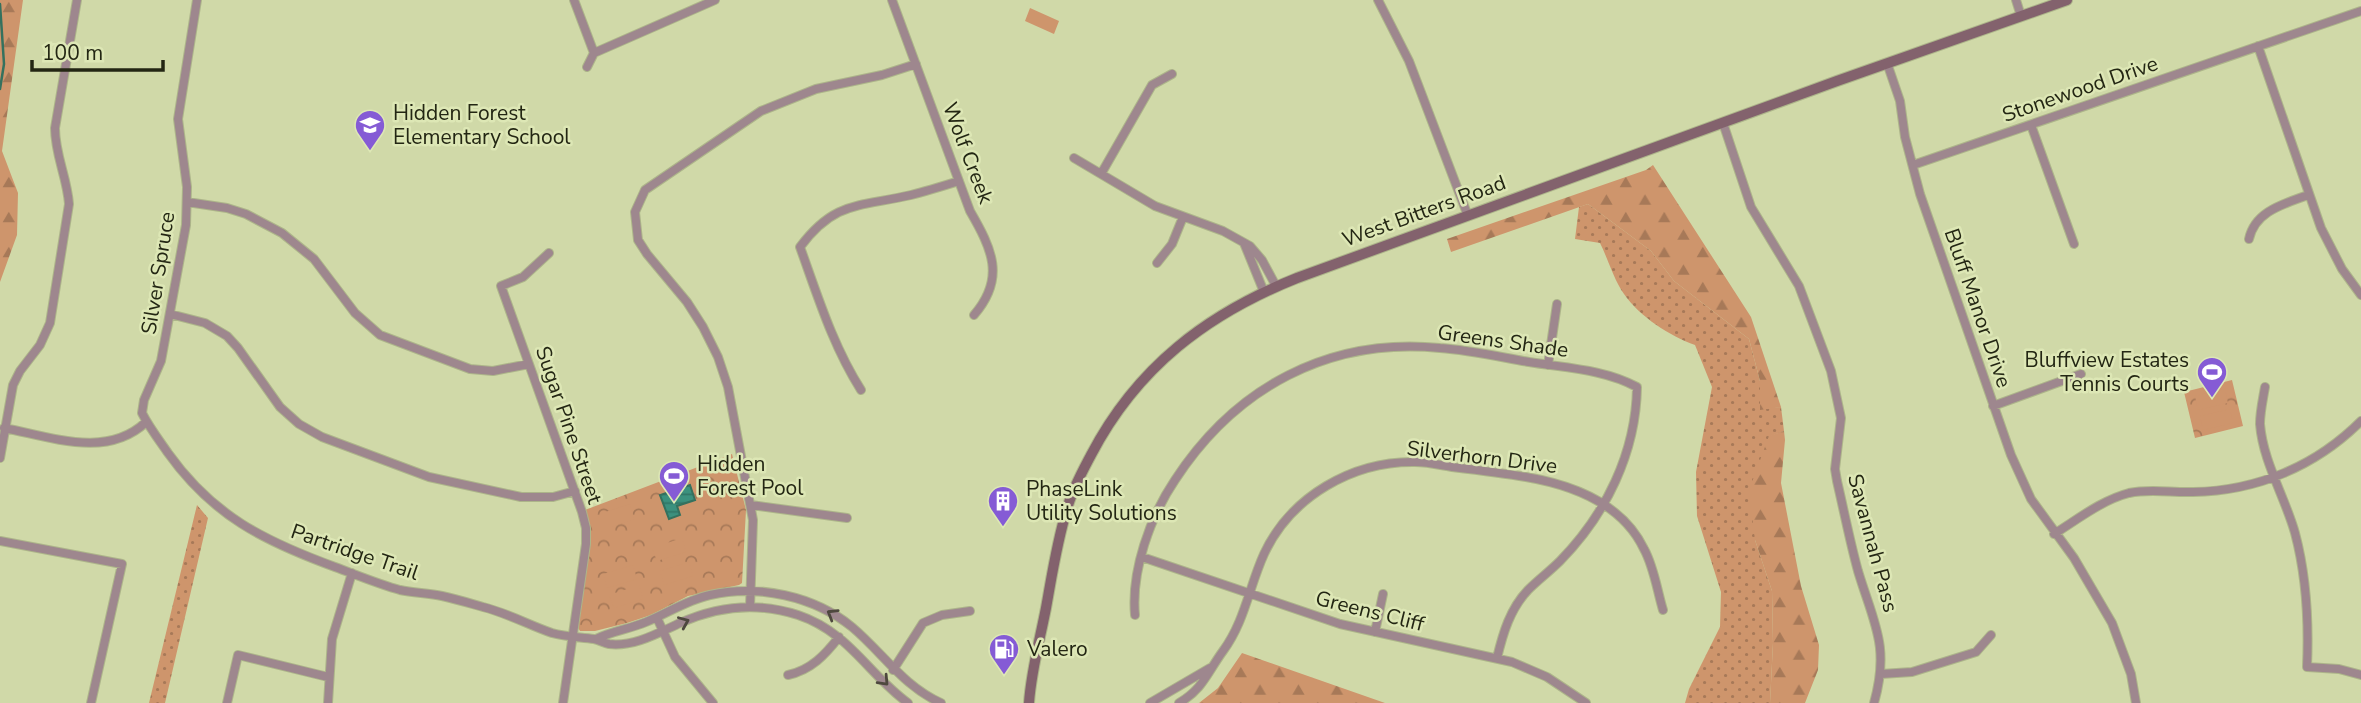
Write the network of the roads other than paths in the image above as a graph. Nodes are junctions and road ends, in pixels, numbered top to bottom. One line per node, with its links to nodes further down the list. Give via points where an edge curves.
1 (77, 0): 46 (street, via 55,128 69,204 50,323 13,385)
2 (197, 0): 24 (street, Silver Spruce, via 178,119)
3 (574, 0): 12 (street)
4 (715, 0): 12 (street)
5 (892, 0): 14 (street, Wolf Creek)
6 (1378, 0): 25 (street, via 1409,61)
7 (2016, 0): 10 (street)
8 (2067, 0): 10 (main road, West Bitters Road)
9 (2361, 11): 11 (street, Stonewood Drive)
10 (2021, 16): 13 (main road, West Bitters Road)
11 (2258, 46): 18 (street, Stonewood Drive); 23 (street)
12 (594, 53): 15 (street)
13 (1887, 63): 17 (main road, West Bitters Road); 20 (street, Bluff Manor Drive)
14 (916, 64): 22 (street, Wolf Creek); 50 (street, via 816,89 761,111 645,190 635,212 638,240 687,302 718,357)
15 (587, 67)
16 (1172, 74): 21 (street, via 1152,85)
17 (1723, 123): 25 (main road, West Bitters Road); 76 (street, Savannah Pass, via 1751,207 1799,286 1831,371 1841,418 1835,469 1859,573 1878,628)
18 (2031, 125): 20 (street, Stonewood Drive); 28 (street)
19 (1074, 159): 21 (street)
20 (1913, 164): 43 (street, Bluff Manor Drive)
21 (1101, 174): 26 (street)
22 (959, 181): 37 (street, Wolf Creek, via 994,263 989,295); 42 (street, via 850,206 822,222 800,247 842,360)
23 (2308, 195): 27 (street, via 2262,216); 34 (street, via 2330,249)
24 (187, 202): 36 (street, Silver Spruce); 38 (street, via 246,214 282,233 314,259 361,319 380,335 470,369)
25 (1468, 216): 32 (main road, West Bitters Road)
26 (1183, 217): 30 (street, via 1223,231 1244,243); 31 (street, via 1172,244)
27 (2249, 239)
28 (2074, 244)
29 (549, 253): 38 (street, Sugar Pine Street, via 523,278 501,286)
30 (1254, 256): 32 (street); 33 (street)
31 (1157, 263)
32 (1276, 286): 33 (main road, West Bitters Road)
33 (1264, 292): 88 (main road, West Bitters Road, via 1204,325 1172,351 1124,402 1100,438 1068,506)
34 (2361, 295)
35 (1557, 304): 39 (street)
36 (170, 314): 45 (street, Silver Spruce, via 161,361 142,407); 49 (street, via 205,323 227,336 281,407 321,437 429,477 522,498)
37 (974, 315)
38 (529, 364): 49 (street, Sugar Pine Street)
39 (1548, 365): 51 (street, Greens Shade, via 1607,374 1637,387 1629,444); 55 (street, Greens Shade, via 1439,347 1389,348 1316,362 1279,379 1240,405 1198,446 1160,505)
40 (2081, 374): 43 (street)
41 (2265, 387): 48 (street, via 2260,423)
42 (861, 390)
43 (1993, 406): 53 (street, Bluff Manor Drive, via 2018,473)
44 (2361, 421): 48 (street, via 2332,446)
45 (146, 422): 46 (street, via 125,438 97,443); 56 (street, Partridge Trail, via 187,477 224,513 290,551)
46 (5, 428): 47 (street)
47 (0, 458)
48 (2275, 479): 53 (street, via 2215,491 2130,493); 78 (street, via 2295,531 2304,573 2307,667)
49 (575, 491): 69 (street, Sugar Pine Street, via 586,544)
50 (751, 505): 52 (street); 57 (street)
51 (1604, 505): 59 (street, Silverhorn Drive, via 1572,487 1510,475 1417,462 1368,468 1329,484 1301,504 1265,553); 61 (street, Silverhorn Drive, via 1640,541); 73 (street, via 1584,534 1521,599 1506,625)
52 (846, 518)
53 (2054, 534): 93 (street, Bluff Manor Drive, via 2074,558 2112,623 2131,674)
54 (0, 541): 81 (street, via 122,564)
55 (1142, 557): 59 (street, Greens Cliff); 63 (street, Greens Shade, via 1133,596)
56 (352, 573): 69 (street, Partridge Trail, via 403,590 490,609); 79 (street, via 336,621)
57 (750, 590): 60 (street); 64 (street, Partridge Trail, via 709,595); 71 (street, Partridge Trail, one-way to 57, via 814,605)
58 (1383, 594): 66 (street)
59 (1251, 595): 66 (street, Greens Cliff); 74 (street, Silverhorn Drive, via 1236,632)
60 (750, 607): 65 (street, Partridge Trail, one-way to 60, via 707,613); 68 (street, Partridge Trail, via 797,614)
61 (1663, 610)
62 (970, 611): 75 (street, via 933,617 923,624)
63 (1135, 615)
64 (657, 618): 65 (street); 70 (street, Partridge Trail)
65 (663, 631): 70 (street, Partridge Trail, via 631,642 610,644); 85 (street, via 675,657)
66 (1375, 632): 73 (street, Greens Cliff)
67 (1991, 635): 76 (street, via 1976,652 1912,672)
68 (839, 637): 72 (street, Partridge Trail); 77 (street, via 804,672)
69 (572, 638): 70 (street, Partridge Trail); 84 (street, Sugar Pine Street)
70 (596, 639)
71 (866, 639): 72 (street); 75 (street, Partridge Trail)
72 (855, 650): 86 (street, Partridge Trail, one-way to 86)
73 (1497, 658): 91 (street, Greens Cliff, via 1547,677)
74 (1210, 668): 80 (street, Silverhorn Drive); 90 (street, Silverhorn Drive, via 1201,687)
75 (893, 670): 87 (street, Partridge Trail)
76 (1881, 674): 92 (street, Savannah Pass)
77 (788, 675)
78 (2361, 675)
79 (328, 677): 82 (street, via 239,655); 83 (street)
80 (1172, 690): 89 (street, Silverhorn Drive); 90 (street, Silverhorn Drive)
81 (91, 703)
82 (227, 703)
83 (328, 703)
84 (563, 703)
85 (713, 703)
86 (908, 703)
87 (941, 703)
88 (1030, 703)
89 (1150, 703)
90 (1180, 703)
91 (1586, 703)
92 (1874, 703)
93 (2136, 703)

